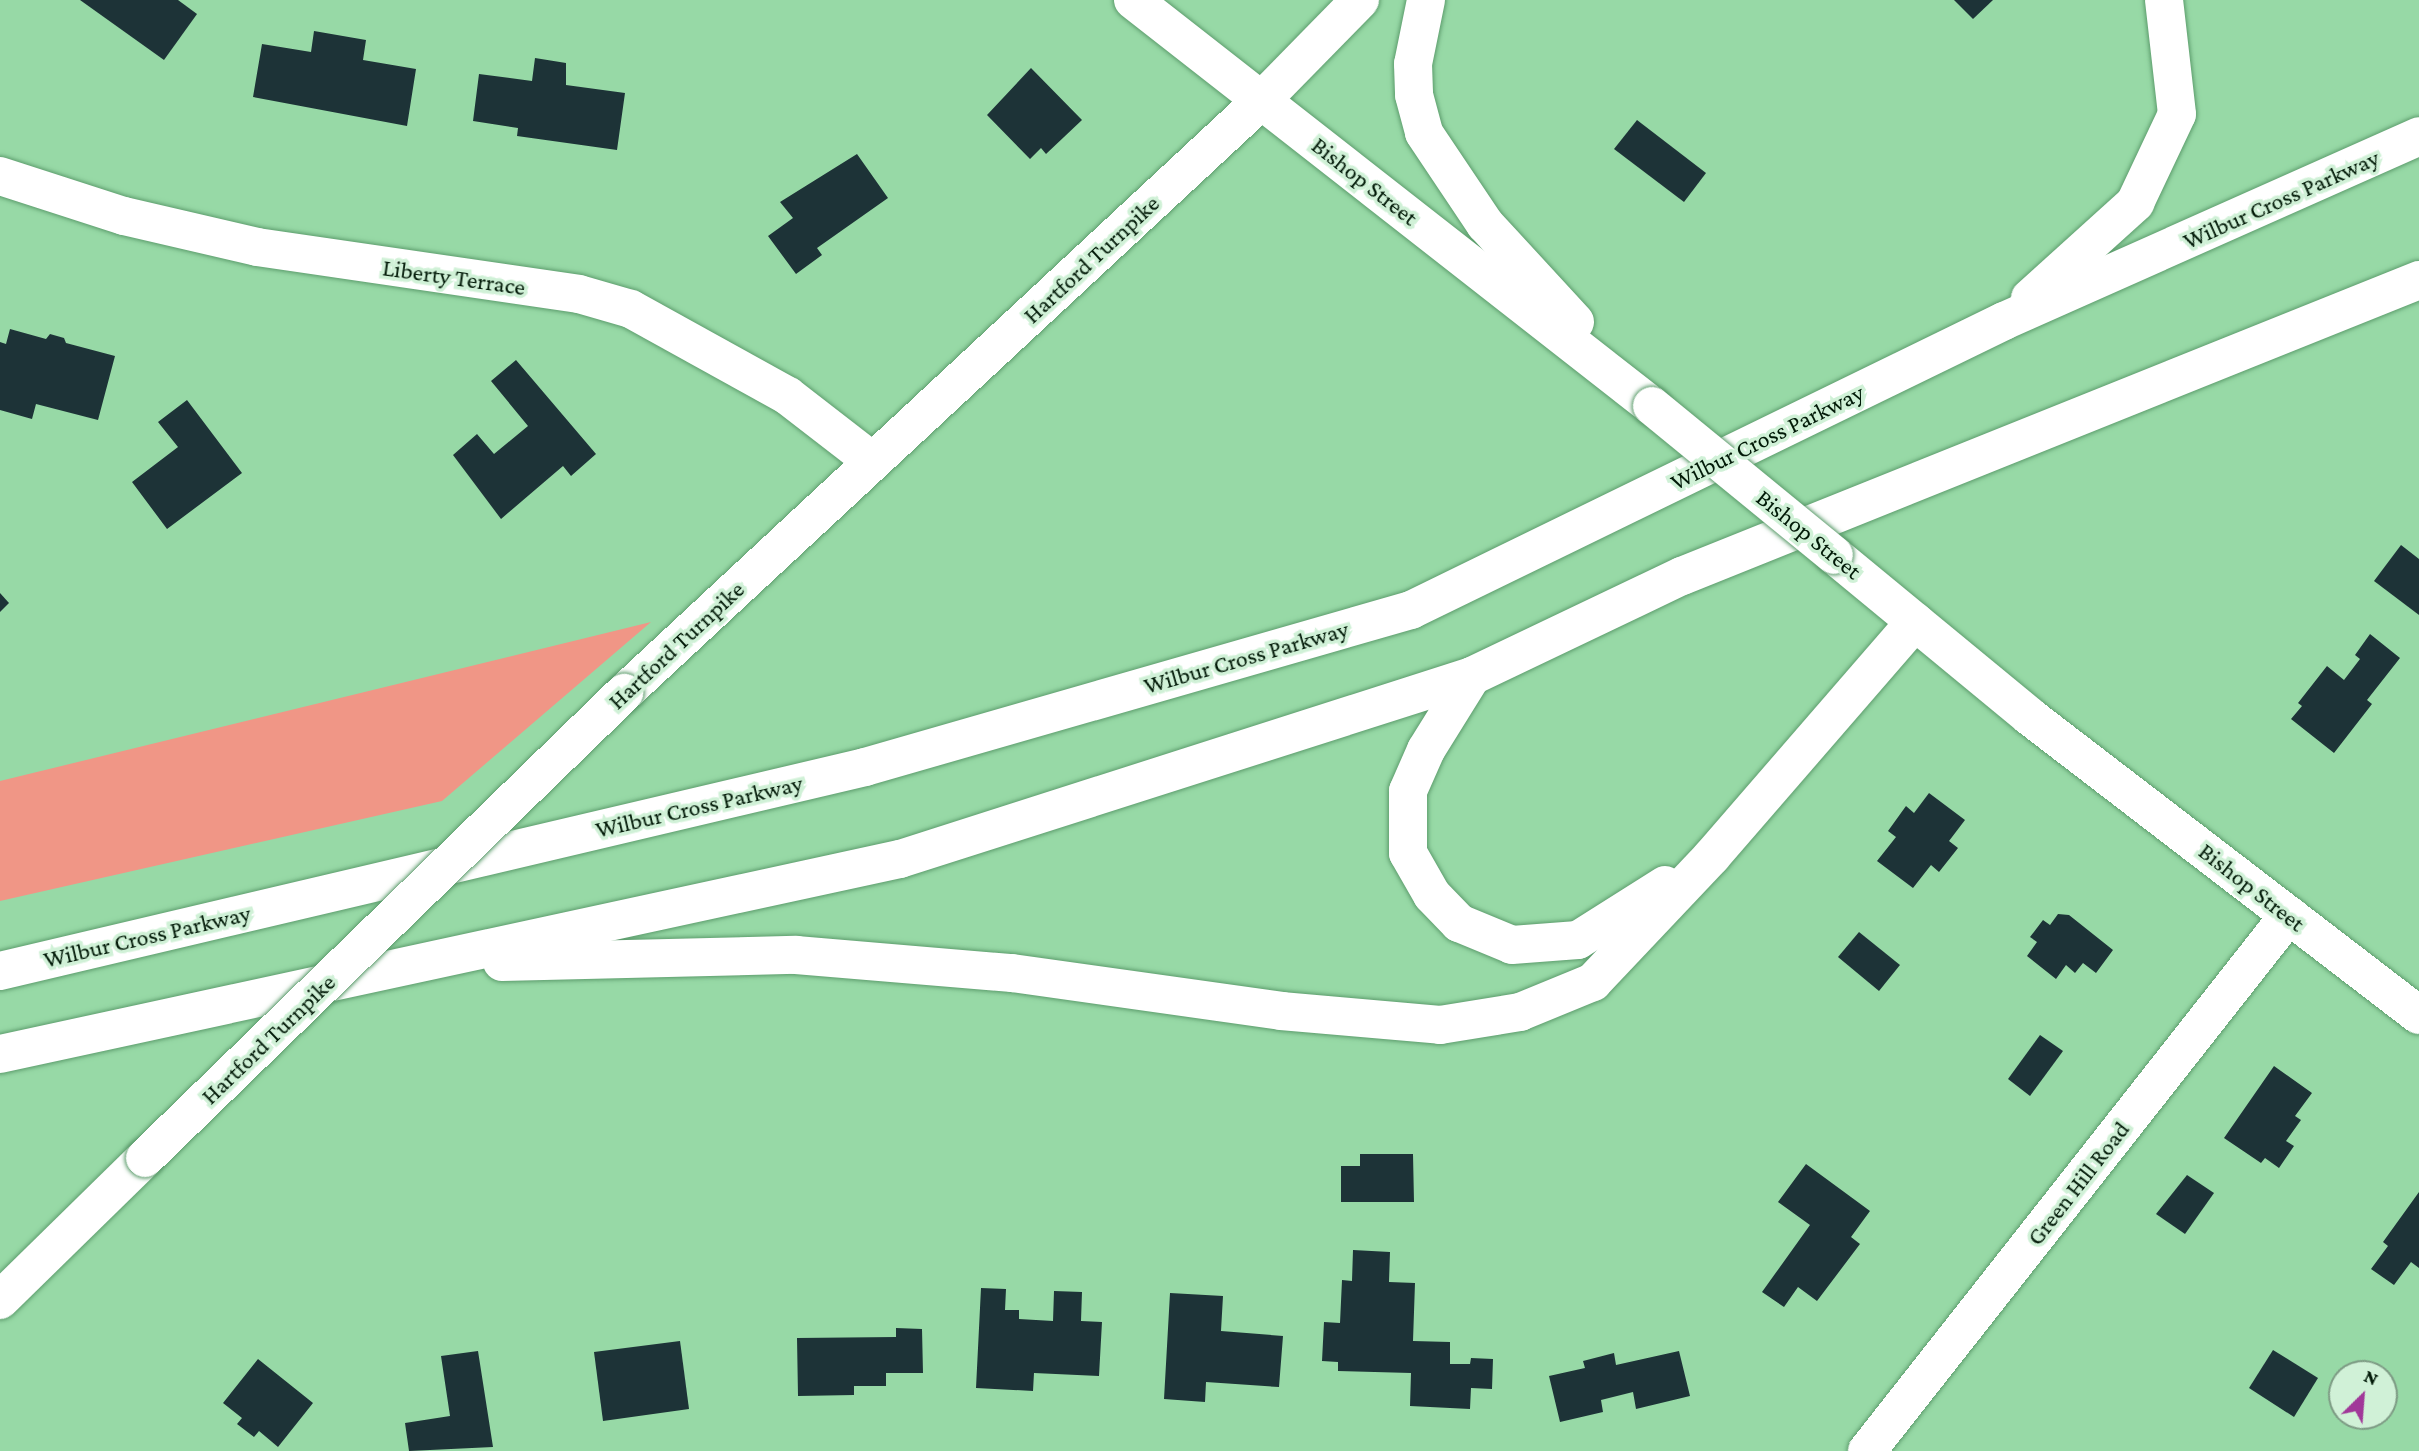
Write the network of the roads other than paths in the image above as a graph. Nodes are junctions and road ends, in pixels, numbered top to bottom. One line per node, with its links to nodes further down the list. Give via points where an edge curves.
1 (1132, 0): 5 (main road, Bishop Street)
2 (1360, 0): 5 (main road, Hartford Turnpike)
3 (1426, 0): 10 (main road, via 1413,64 1414,95 1424,133 1485,224)
4 (2164, 0): 9 (main road, via 2177,114 2135,203)
5 (1262, 100): 10 (main road, Bishop Street); 11 (main road, Hartford Turnpike)
6 (2419, 136): 9 (main road, Wilbur Cross Parkway)
7 (0, 176): 11 (main road, Liberty Terrace, via 124,216 257,247 579,294 631,309 788,396)
8 (2419, 280): 13 (main road, via 1682,576)
9 (2004, 321): 17 (main road, Wilbur Cross Parkway, via 1411,610 865,767)
10 (1652, 406): 12 (main road, Bishop Street, bridge)
11 (872, 461): 20 (main road, Hartford Turnpike, bridge, via 624,693)
12 (1915, 622): 14 (main road); 15 (main road, Bishop Street)
13 (1472, 676): 14 (main road, via 1426,750 1408,792 1408,853 1432,895 1459,923 1512,945 1578,940); 16 (main road, via 900,859)
14 (1712, 856): 16 (main road, via 1593,982 1520,1012 1440,1026 1013,974 796,955)
15 (2289, 915): 18 (main road, Bishop Street); 21 (main road, Green Hill Road)
16 (409, 964): 19 (main road)
17 (0, 971)
18 (2419, 1015)
19 (0, 1054)
20 (0, 1300)
21 (1867, 1451)

